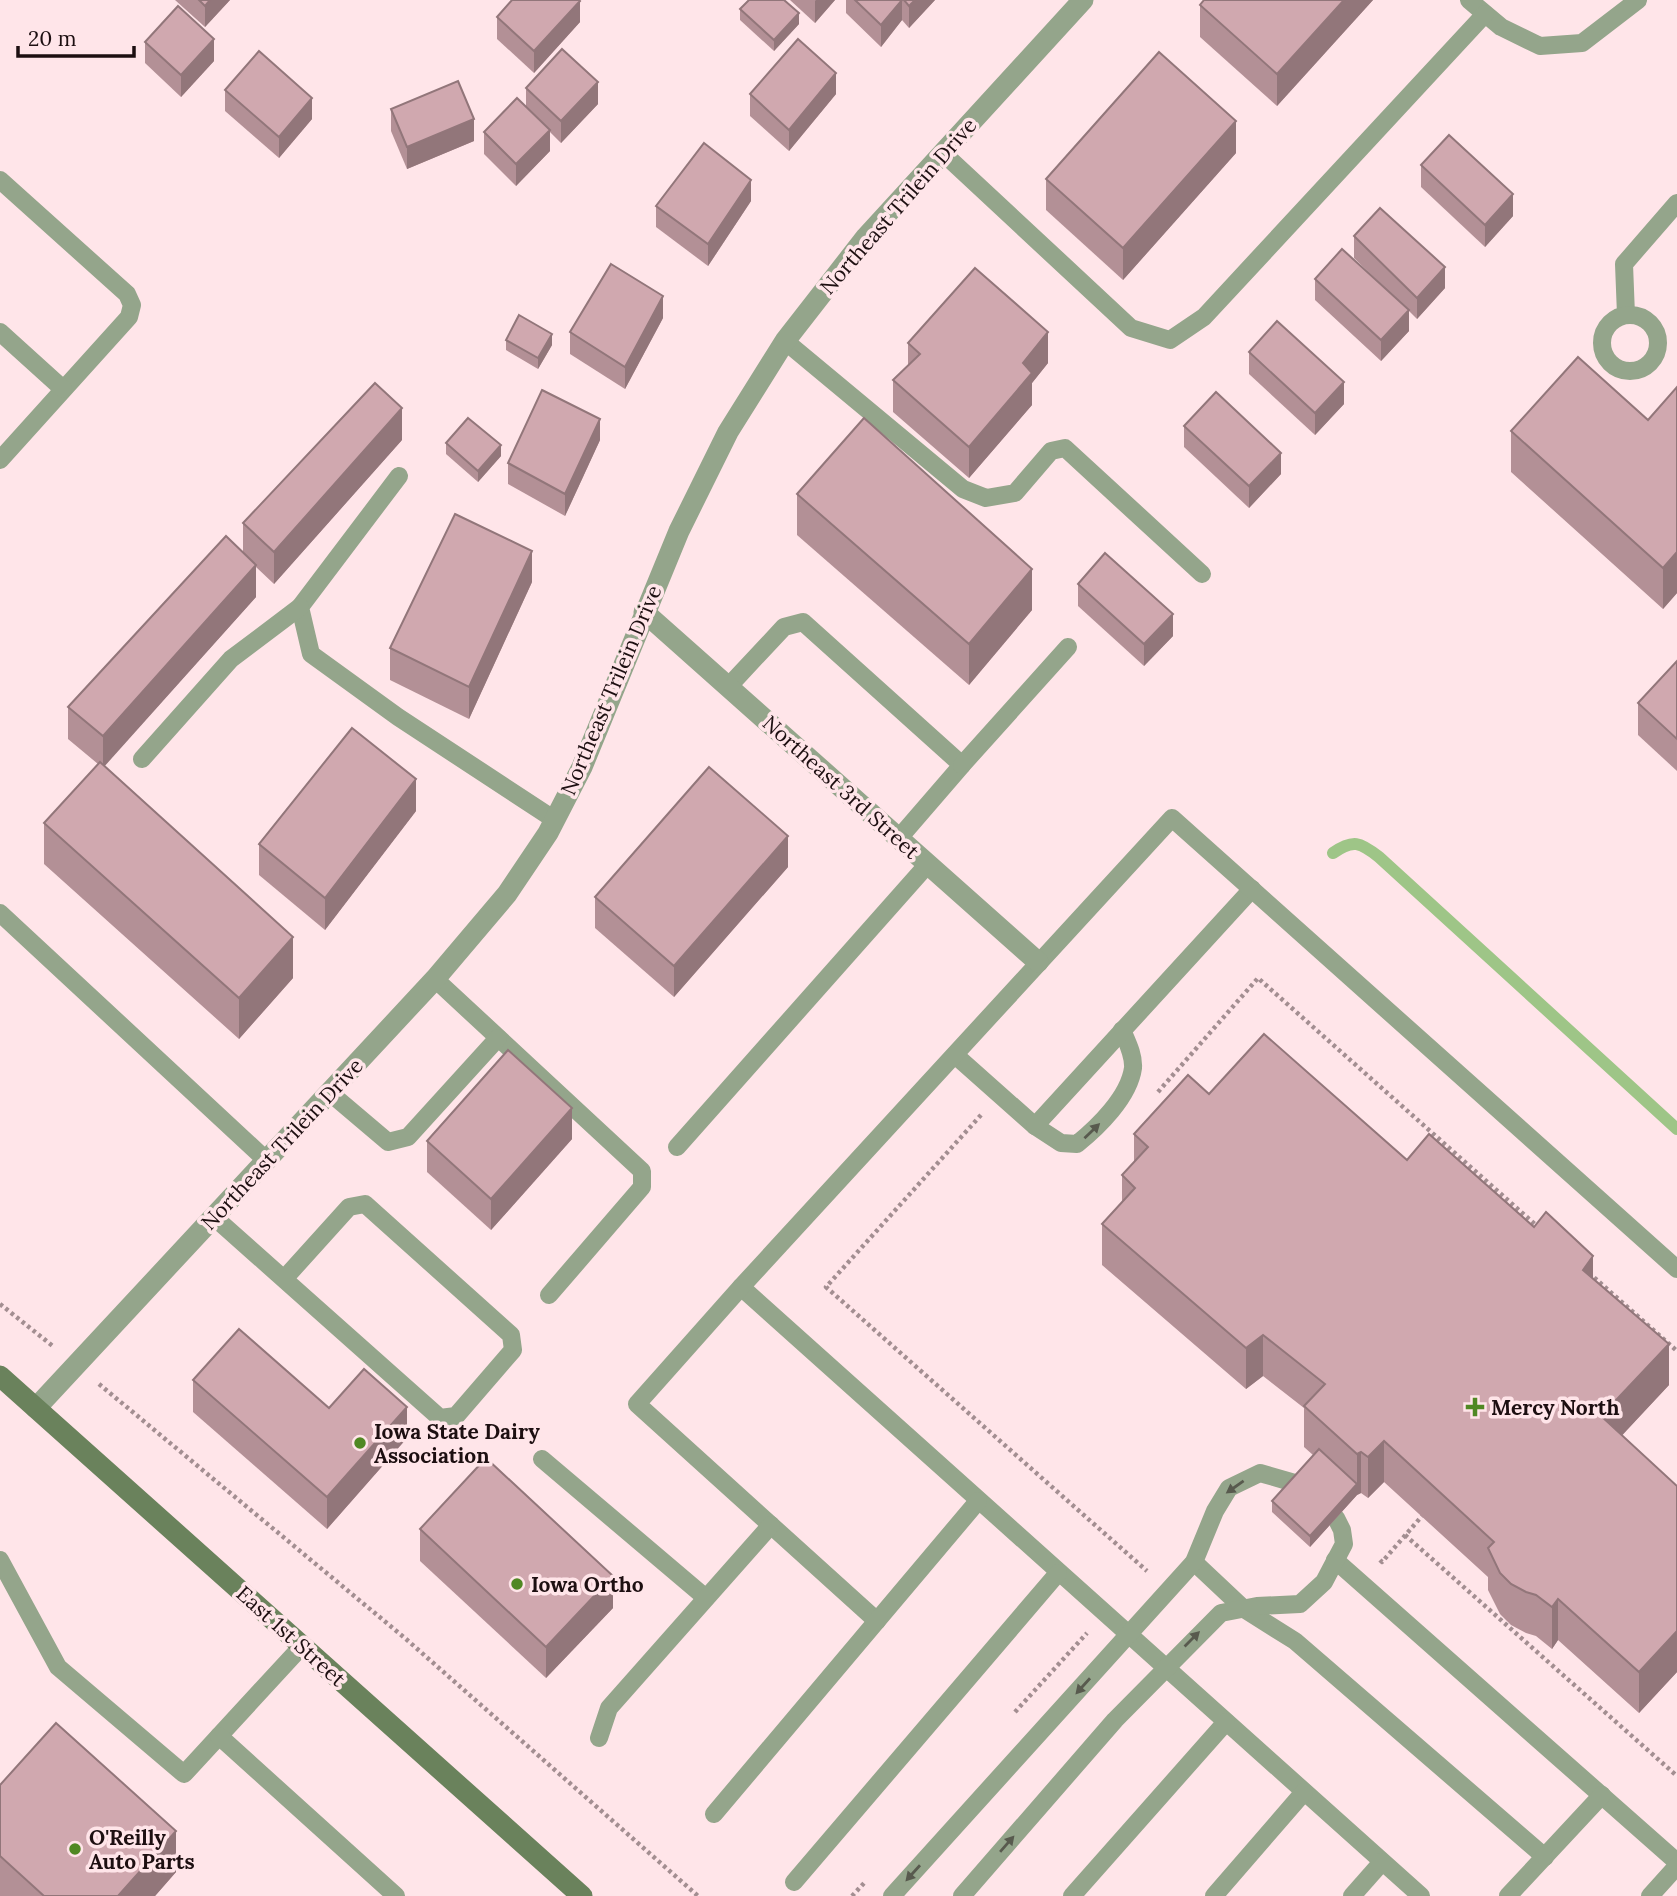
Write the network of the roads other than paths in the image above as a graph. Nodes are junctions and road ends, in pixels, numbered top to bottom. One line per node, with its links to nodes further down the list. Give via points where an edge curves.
1 (1083, 0): 5 (street, Northeast Trilein Drive)
2 (1469, 0): 4 (lane)
3 (1638, 0): 4 (lane, via 1582,44 1540,46 1500,27)
4 (1485, 14): 5 (lane, via 1204,317 1170,340 1131,328)
5 (943, 153): 10 (street, Northeast Trilein Drive, via 866,237)
6 (0, 180): 11 (lane, via 127,294 132,305 129,317)
7 (1677, 203): 8 (lane, via 1624,264)
8 (1626, 314)
9 (0, 332): 11 (lane)
10 (785, 341): 14 (lane, via 963,489 986,498 1015,493 1051,451 1065,448); 16 (street, Northeast Trilein Drive, via 728,432)
11 (63, 388): 12 (lane)
12 (0, 460)
13 (398, 476): 15 (lane)
14 (1202, 574)
15 (300, 607): 19 (lane, via 231,659); 21 (lane, via 311,654)
16 (644, 612): 18 (street, Northeast 3rd Street); 21 (street, Northeast Trilein Drive, via 582,767)
17 (1068, 647): 20 (lane)
18 (729, 687): 20 (lane, via 784,627 803,622); 22 (street, Northeast 3rd Street)
19 (142, 759)
20 (962, 765): 22 (lane)
21 (555, 820): 27 (street, Northeast Trilein Drive, via 508,894)
22 (899, 838): 23 (street, Northeast 3rd Street)
23 (928, 864): 26 (street, Northeast 3rd Street); 33 (lane)
24 (1252, 889): 26 (lane, via 1172,818); 28 (lane); 36 (lane)
25 (0, 913): 34 (lane)
26 (1038, 962): 30 (lane)
27 (435, 979): 29 (lane); 31 (street, Northeast Trilein Drive)
28 (1122, 1030): 32 (lane); 32 (lane, one-way to 28, via 1061,1143 1077,1144 1094,1130 1113,1109 1133,1069)
29 (498, 1038): 31 (lane, via 408,1137 388,1142); 39 (lane, via 642,1171 642,1186)
30 (955, 1055): 32 (lane); 38 (lane)
31 (329, 1092): 34 (street, Northeast Trilein Drive)
32 (1035, 1126)
33 (677, 1147)
34 (267, 1160): 35 (street, Northeast Trilein Drive)
35 (214, 1217): 37 (lane); 41 (street, Northeast Trilein Drive)
36 (1677, 1269)
37 (284, 1279): 37 (lane, via 440,1418 456,1416 513,1350 511,1335 365,1204 349,1207)
38 (741, 1287): 44 (lane); 46 (lane, via 636,1404)
39 (548, 1295)
40 (0, 1376): 41 (main road, East 1st Street)
41 (36, 1408): 55 (main road, East 1st Street)
42 (542, 1459): 51 (lane)
43 (1298, 1484): 49 (lane, one-way to 49, via 1260,1473 1229,1489)
44 (978, 1500): 50 (lane); 53 (lane)
45 (1336, 1518): 48 (lane, via 1344,1544)
46 (771, 1525): 51 (lane); 53 (lane)
47 (0, 1560): 58 (lane, via 58,1667 184,1774)
48 (1335, 1560): 52 (lane, via 1324,1582 1300,1604); 61 (lane)
49 (1194, 1562): 52 (lane); 54 (lane)
50 (1058, 1573): 54 (lane); 66 (lane)
51 (706, 1598): 59 (lane, via 609,1708)
52 (1244, 1609): 56 (lane, one-way to 52, via 1220,1613); 63 (lane, via 1295,1641)
53 (877, 1621): 62 (lane)
54 (1128, 1635): 56 (lane); 69 (lane, one-way to 69)
55 (302, 1646): 58 (lane); 68 (main road, East 1st Street)
56 (1164, 1668): 57 (lane); 70 (lane, one-way to 56)
57 (1226, 1723): 60 (lane); 71 (lane)
58 (219, 1736): 67 (lane)
59 (598, 1738)
60 (1304, 1792): 64 (lane); 72 (lane)
61 (1602, 1795): 63 (lane); 65 (lane)
62 (714, 1814)
63 (1545, 1857): 75 (lane)
64 (1382, 1862): 73 (lane); 74 (lane)
65 (1677, 1864): 76 (lane)
66 (794, 1882)
67 (396, 1896)
68 (582, 1896)
69 (892, 1896)
70 (962, 1896)
71 (1072, 1896)
72 (1214, 1896)
73 (1352, 1896)
74 (1421, 1896)
75 (1508, 1896)
76 (1650, 1896)

